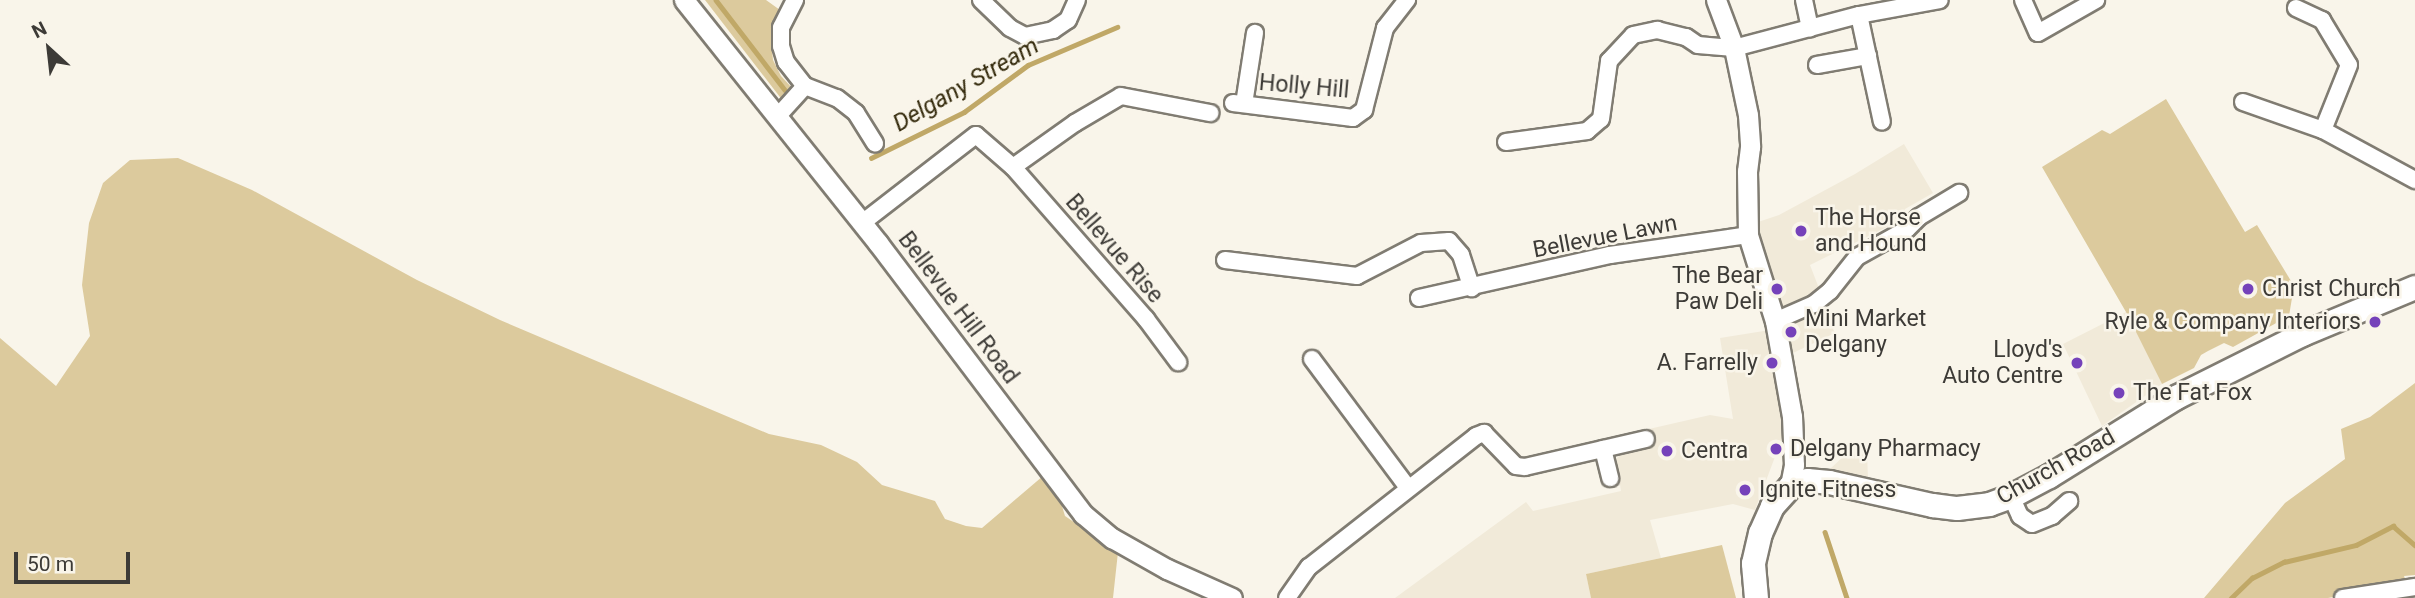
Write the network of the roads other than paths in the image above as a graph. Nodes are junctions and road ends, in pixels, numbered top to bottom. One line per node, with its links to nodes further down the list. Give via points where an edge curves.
1 (684, 0): 21 (street, Bellevue Hill Road)
2 (981, 0): 3 (street, via 1025,36 1053,30 1068,20)
3 (1077, 0)
4 (1407, 0): 14 (street, Holly Hill, via 1385,28 1364,110 1353,118 1239,103)
5 (1716, 0): 15 (street)
6 (1804, 0): 13 (street)
7 (1940, 0): 12 (street)
8 (2023, 0): 9 (street, via 2038,33)
9 (2096, 0)
10 (791, 1): 18 (street, via 781,28 781,46 786,62)
11 (2296, 8): 23 (street, via 2322,20 2349,65)
12 (1859, 15): 13 (street); 16 (street)
13 (1810, 28): 15 (street)
14 (1255, 33)
15 (1734, 48): 24 (street, via 1698,45 1657,30 1633,36 1609,61 1601,119 1587,131); 30 (street, via 1748,115)
16 (1868, 56): 17 (street); 22 (street)
17 (1817, 65)
18 (804, 86): 21 (street); 25 (street, via 837,98 856,113)
19 (2243, 102): 23 (street)
20 (1210, 113): 26 (street, via 1121,96 1075,122)
21 (777, 117): 29 (street, Bellevue Hill Road)
22 (1882, 122)
23 (2323, 130): 27 (street)
24 (1506, 142)
25 (875, 144)
26 (1013, 167): 29 (street, Bellevue Rise, via 976,135); 37 (street, Bellevue Rise)
27 (2415, 180)
28 (1959, 193): 35 (street, via 1857,257 1830,292 1814,304)
29 (862, 223): 46 (street, Bellevue Hill Road, via 1083,514 1112,538)
30 (1748, 235): 32 (street, Bellevue Lawn, via 1610,255); 35 (street)
31 (1225, 260): 32 (street, via 1357,276 1421,243 1449,241 1461,255)
32 (1472, 288): 34 (street, Bellevue Lawn)
33 (2415, 288): 43 (main road, Church Road, via 2302,334 2176,397)
34 (1419, 298)
35 (1774, 321): 41 (street, via 1792,416)
36 (1311, 359): 42 (street)
37 (1178, 362)
38 (1646, 439): 39 (street)
39 (1603, 449): 40 (street); 42 (street, via 1516,466 1484,433)
40 (1610, 478)
41 (1790, 486): 43 (main road, Church Road, via 1807,480 1829,482 1957,508); 48 (main road, via 1772,506 1760,533 1753,563)
42 (1408, 488): 47 (street, via 1309,567)
43 (2011, 496): 44 (street, via 2020,516 2032,524 2052,516)
44 (2069, 501)
45 (2415, 587): 49 (street)
46 (1219, 596)
47 (1287, 598)
48 (1756, 598)
49 (2343, 598)

